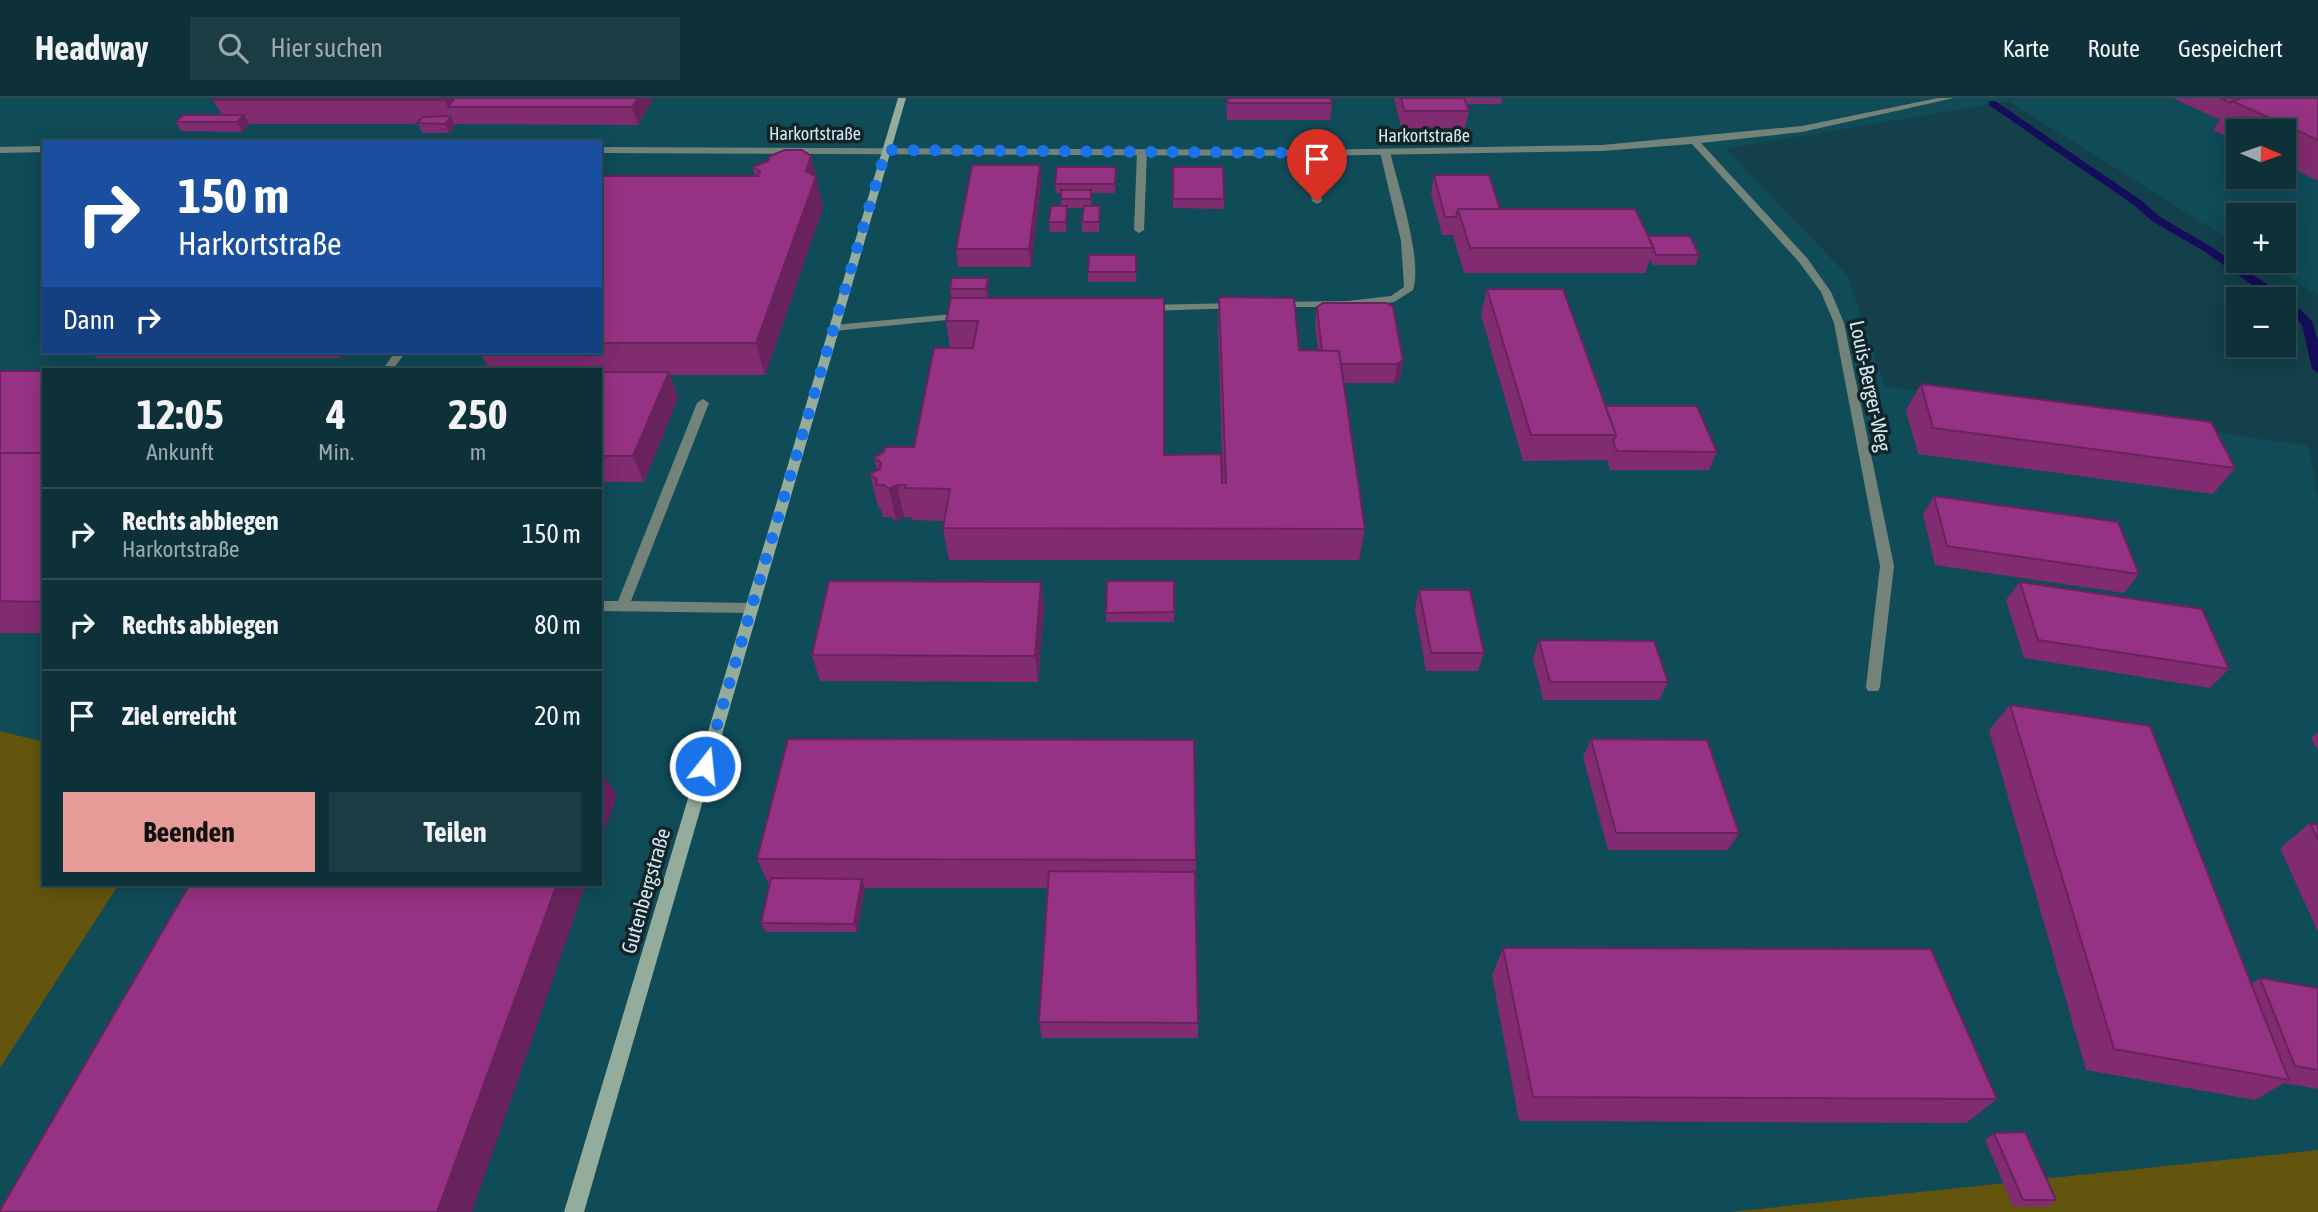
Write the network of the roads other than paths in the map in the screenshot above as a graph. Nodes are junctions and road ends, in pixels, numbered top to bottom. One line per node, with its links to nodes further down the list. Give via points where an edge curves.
1 (902, 98): 7 (street, Gutenbergstraße)
2 (1950, 98): 3 (street, Harkortstraße, via 1802,129)
3 (1694, 141): 9 (street, Harkortstraße, via 1501,152); 22 (street, Louis-Berger-Weg, via 1803,260 1826,292 1839,323 1887,566)
4 (42, 149): 6 (street)
5 (602, 149): 7 (street, Harkortstraße)
6 (0, 150)
7 (886, 150): 8 (street, Harkortstraße); 17 (street, Gutenbergstraße)
8 (1142, 152): 10 (street, Harkortstraße); 12 (street)
9 (1385, 152): 10 (street, Harkortstraße); 13 (street, via 1408,258 1409,288 1394,299)
10 (1309, 153): 11 (street)
11 (1317, 201)
12 (1139, 230)
13 (1269, 305)
14 (1243, 306): 15 (street)
15 (1138, 308)
16 (978, 315): 17 (street)
17 (834, 328): 21 (street, Gutenbergstraße)
18 (703, 403): 20 (street)
19 (602, 606): 20 (street)
20 (622, 607): 21 (street)
21 (751, 608): 23 (street, Gutenbergstraße)
22 (1873, 687)
23 (574, 1212)

